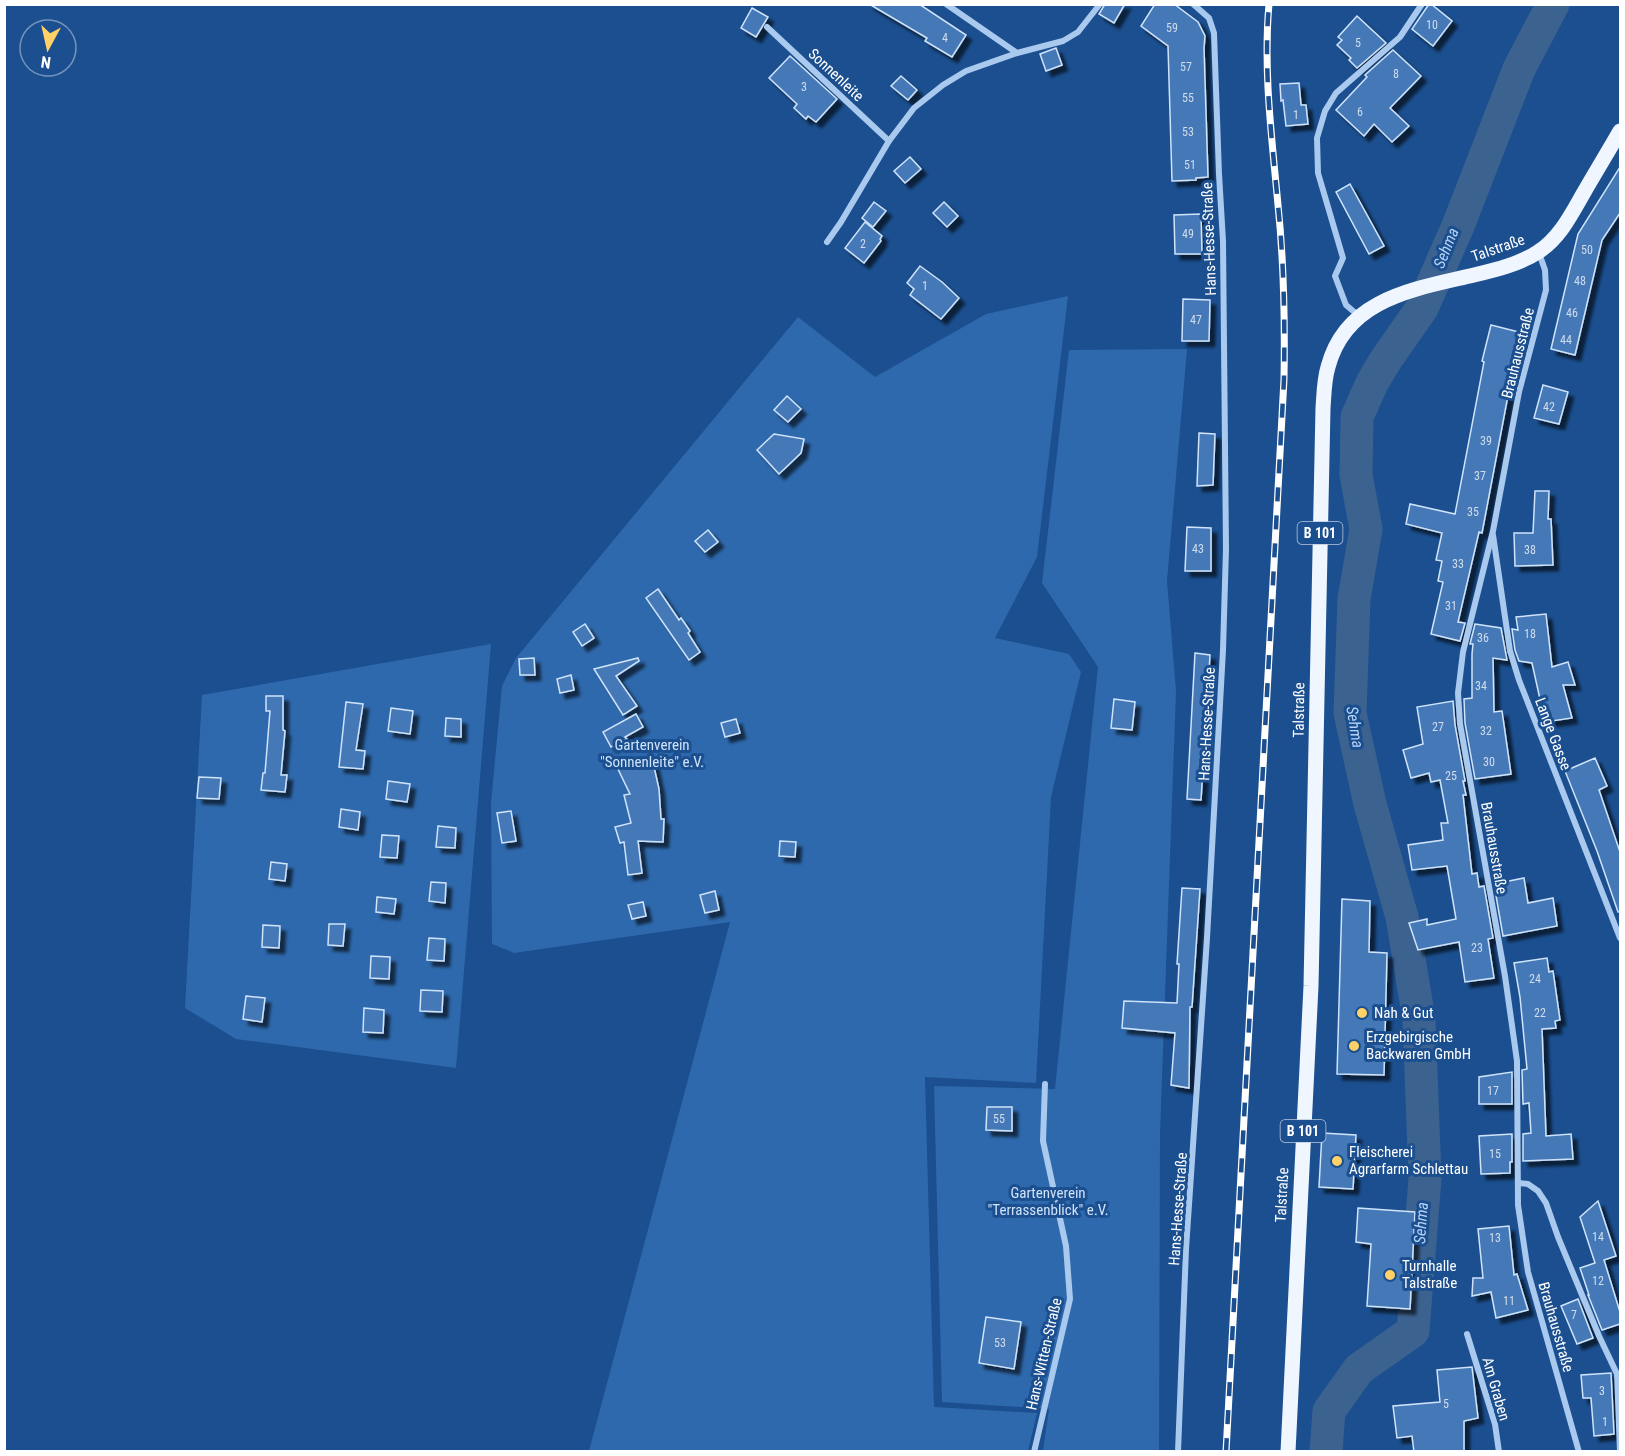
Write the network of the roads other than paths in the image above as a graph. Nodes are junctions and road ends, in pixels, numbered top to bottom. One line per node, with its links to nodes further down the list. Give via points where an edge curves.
1 (946, 4): 6 (street)
2 (1100, 4): 6 (street, via 1078,32)
3 (1193, 4): 18 (street, Hans-Hesse-Straße, via 1209,18 1214,33 1223,241 1226,549)
4 (1422, 4): 11 (street, via 1400,37 1336,93 1325,111 1317,138 1318,173 1342,258 1335,276 1346,305)
5 (767, 27): 8 (street, Sonnenleite)
6 (1017, 53): 8 (street, via 966,71 943,85 914,108)
7 (1620, 131): 10 (main road, Talstraße / B 101, via 1567,220)
8 (889, 141): 9 (street)
9 (826, 242)
10 (1538, 252): 11 (main road, Talstraße / B 101, via 1506,267 1404,292); 12 (street, Brauhausstraße, via 1545,270 1546,290 1520,392)
11 (1359, 316): 19 (main road, Talstraße / B 101, via 1334,349 1327,368 1323,408 1311,986)
12 (1493, 531): 13 (street, Lange Gasse, via 1510,651 1519,680); 15 (street, Brauhausstraße, via 1463,652 1458,693 1517,1061)
13 (1620, 938)
14 (1045, 1084): 17 (street, Hans-Witten-Straße, via 1043,1141 1066,1246 1070,1299)
15 (1518, 1183): 21 (street, Brauhausstraße, via 1528,1272); 22 (street, via 1538,1191 1546,1203 1617,1374)
16 (1467, 1334): 20 (street, Am Graben, via 1495,1424)
17 (1034, 1452)
18 (1178, 1452)
19 (1288, 1452)
20 (1498, 1452)
21 (1579, 1452)
22 (1620, 1452)

